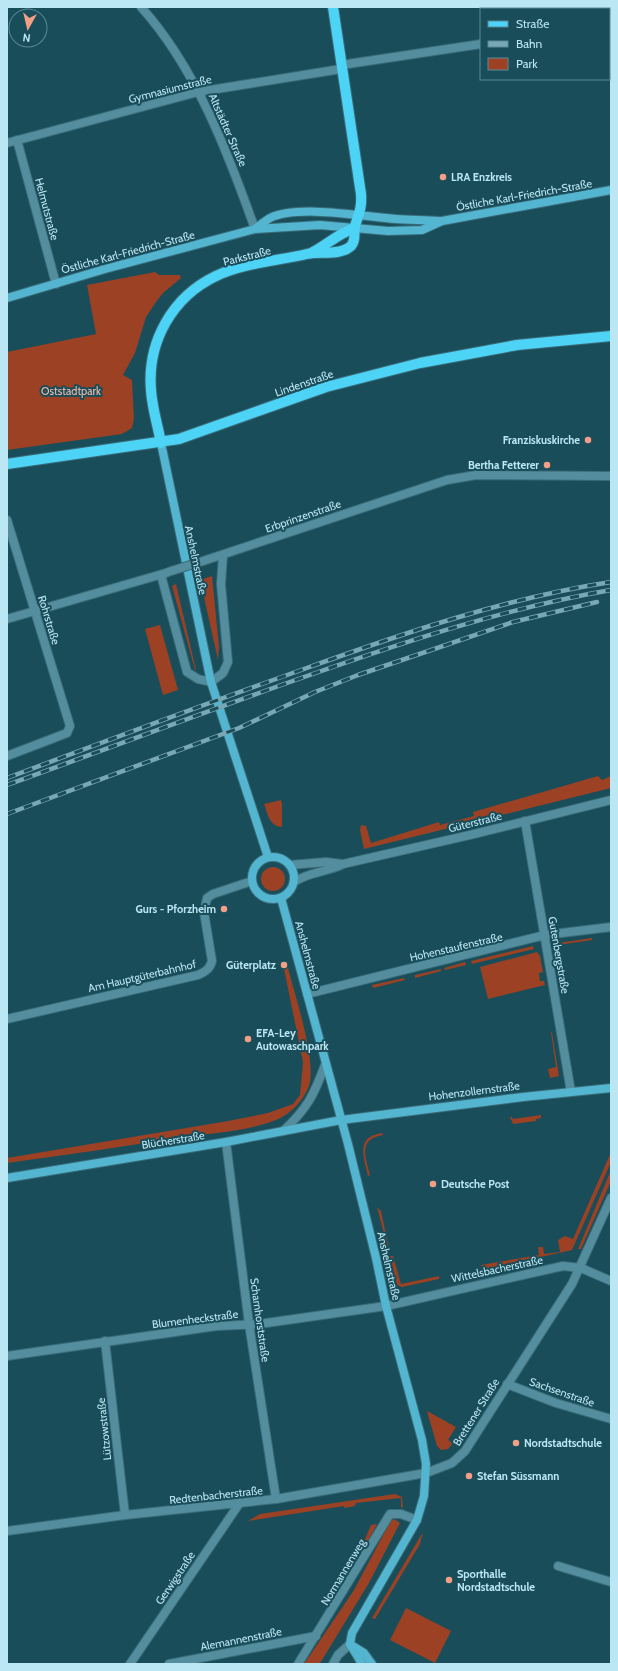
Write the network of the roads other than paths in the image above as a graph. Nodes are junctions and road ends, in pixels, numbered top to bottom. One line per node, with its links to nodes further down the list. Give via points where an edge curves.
1 (141, 7): 5 (street, Altstädter Straße, via 165,38)
2 (333, 7): 4 (main road, Parkstraße)
3 (480, 44): 4 (street, Gymnasiumstraße)
4 (341, 67): 5 (street, Gymnasiumstraße); 9 (main road, Parkstraße, via 361,187)
5 (198, 92): 6 (street, Gymnasiumstraße); 12 (street, Altstädter Straße, via 233,169)
6 (16, 140): 7 (street, Gymnasiumstraße); 14 (street, Helmutstraße)
7 (7, 143)
8 (611, 190): 10 (main road, Östliche Karl-Friedrich-Straße)
9 (360, 215): 10 (main road, Östliche Karl-Friedrich-Straße); 11 (main road, Parkstraße); 12 (main road, Östliche Karl-Friedrich-Straße, via 284,214 271,218)
10 (442, 222): 11 (main road, Östliche Karl-Friedrich-Straße, via 422,230 388,231)
11 (355, 228): 12 (main road, Östliche Karl-Friedrich-Straße, via 309,225); 13 (main road, Parkstraße, via 345,231 325,246); 13 (main road, Parkstraße, via 355,239 350,246 333,252)
12 (255, 229): 14 (main road, Östliche Karl-Friedrich-Straße)
13 (310, 253): 17 (main road, Parkstraße, via 239,268 216,276 191,292 173,310 159,335 151,364 151,390)
14 (56, 284): 15 (main road, Östliche Karl-Friedrich-Straße)
15 (7, 298)
16 (611, 336): 17 (main road, Lindenstraße, via 495,348 390,370 326,387 202,432)
17 (161, 443): 18 (main road, Lindenstraße); 25 (main road, Anshelmstraße)
18 (7, 464)
19 (611, 476): 21 (street, Erbprinzenstraße, via 476,475 447,480)
20 (7, 520): 23 (street, Rohrstraße)
21 (222, 555): 22 (street, Erbprinzenstraße, bridge); 25 (street, Anshelmstraße, via 221,584 228,662 223,673)
22 (164, 573): 23 (street, Erbprinzenstraße); 25 (street, via 188,672 198,679)
23 (34, 611): 24 (street, Erbprinzenstraße); 26 (street, Rohrstraße, via 70,726 67,733 58,738)
24 (7, 619)
25 (211, 682): 29 (main road, Anshelmstraße)
26 (7, 756)
27 (611, 800): 28 (street, Güterstraße)
28 (525, 821): 30 (street, Güterstraße); 36 (street, Gutenbergstraße)
29 (268, 857): 31 (main road, via 280,858); 32 (main road, via 256,865)
30 (343, 864): 31 (street, Güterstraße, via 326,862); 33 (street, Güterstraße, via 304,876)
31 (290, 865): 33 (main road)
32 (252, 881): 34 (main road, via 260,895 269,899); 38 (street, Am Hauptgüterbahnhof, via 206,898 204,912 212,961 205,972)
33 (294, 882): 34 (main road, via 290,892)
34 (281, 898): 37 (main road, Anshelmstraße)
35 (611, 927): 36 (street, Hohenstaufenstraße)
36 (545, 935): 37 (street, Hohenstaufenstraße); 41 (street, Gutenbergstraße)
37 (307, 994): 39 (main road, Anshelmstraße)
38 (7, 1019)
39 (325, 1065): 42 (main road, Anshelmstraße); 43 (street, via 307,1106)
40 (611, 1088): 41 (main road, Hohenzollernstraße)
41 (571, 1092): 42 (main road, Hohenzollernstraße)
42 (341, 1120): 43 (main road, Blücherstraße); 49 (main road, Anshelmstraße)
43 (283, 1131): 44 (main road, Blücherstraße)
44 (226, 1142): 45 (main road, Blücherstraße); 50 (street, Scharnhorststraße)
45 (7, 1178)
46 (611, 1198): 47 (street, Brettener Straße)
47 (581, 1268): 48 (street, Wittelsbacherstraße); 49 (street, Wittelsbacherstraße, via 563,1266); 53 (street, Brettener Straße)
48 (611, 1281)
49 (386, 1306): 50 (street, Blumenheckstraße); 55 (main road, Anshelmstraße, via 422,1440)
50 (249, 1324): 51 (street, Blumenheckstraße); 56 (street, Scharnhorststraße)
51 (105, 1341): 52 (street, Blumenheckstraße); 58 (street, Lützowstraße)
52 (7, 1356)
53 (507, 1384): 54 (street, Sachsenstraße, via 556,1403); 55 (street, Brettener Straße, via 461,1456 452,1463)
54 (611, 1419)
55 (426, 1473): 56 (street, Redtenbacherstraße); 59 (main road, via 424,1496)
56 (276, 1499): 57 (street, Redtenbacherstraße)
57 (239, 1504): 58 (street, Redtenbacherstraße); 65 (street, Gerwigstraße)
58 (125, 1514): 60 (street, Redtenbacherstraße)
59 (417, 1520): 63 (street, Normannenweg, via 401,1514 390,1514); 64 (main road, via 355,1626)
60 (7, 1531)
61 (558, 1566): 62 (street)
62 (611, 1582)
63 (316, 1636): 66 (street, Alemannenstraße); 67 (street, Normannenweg)
64 (350, 1644): 68 (street, via 338,1655); 69 (main road); 70 (main road, via 364,1653)
65 (130, 1664)
66 (169, 1664)
67 (298, 1664)
68 (333, 1664)
69 (362, 1664)
70 (372, 1664)

